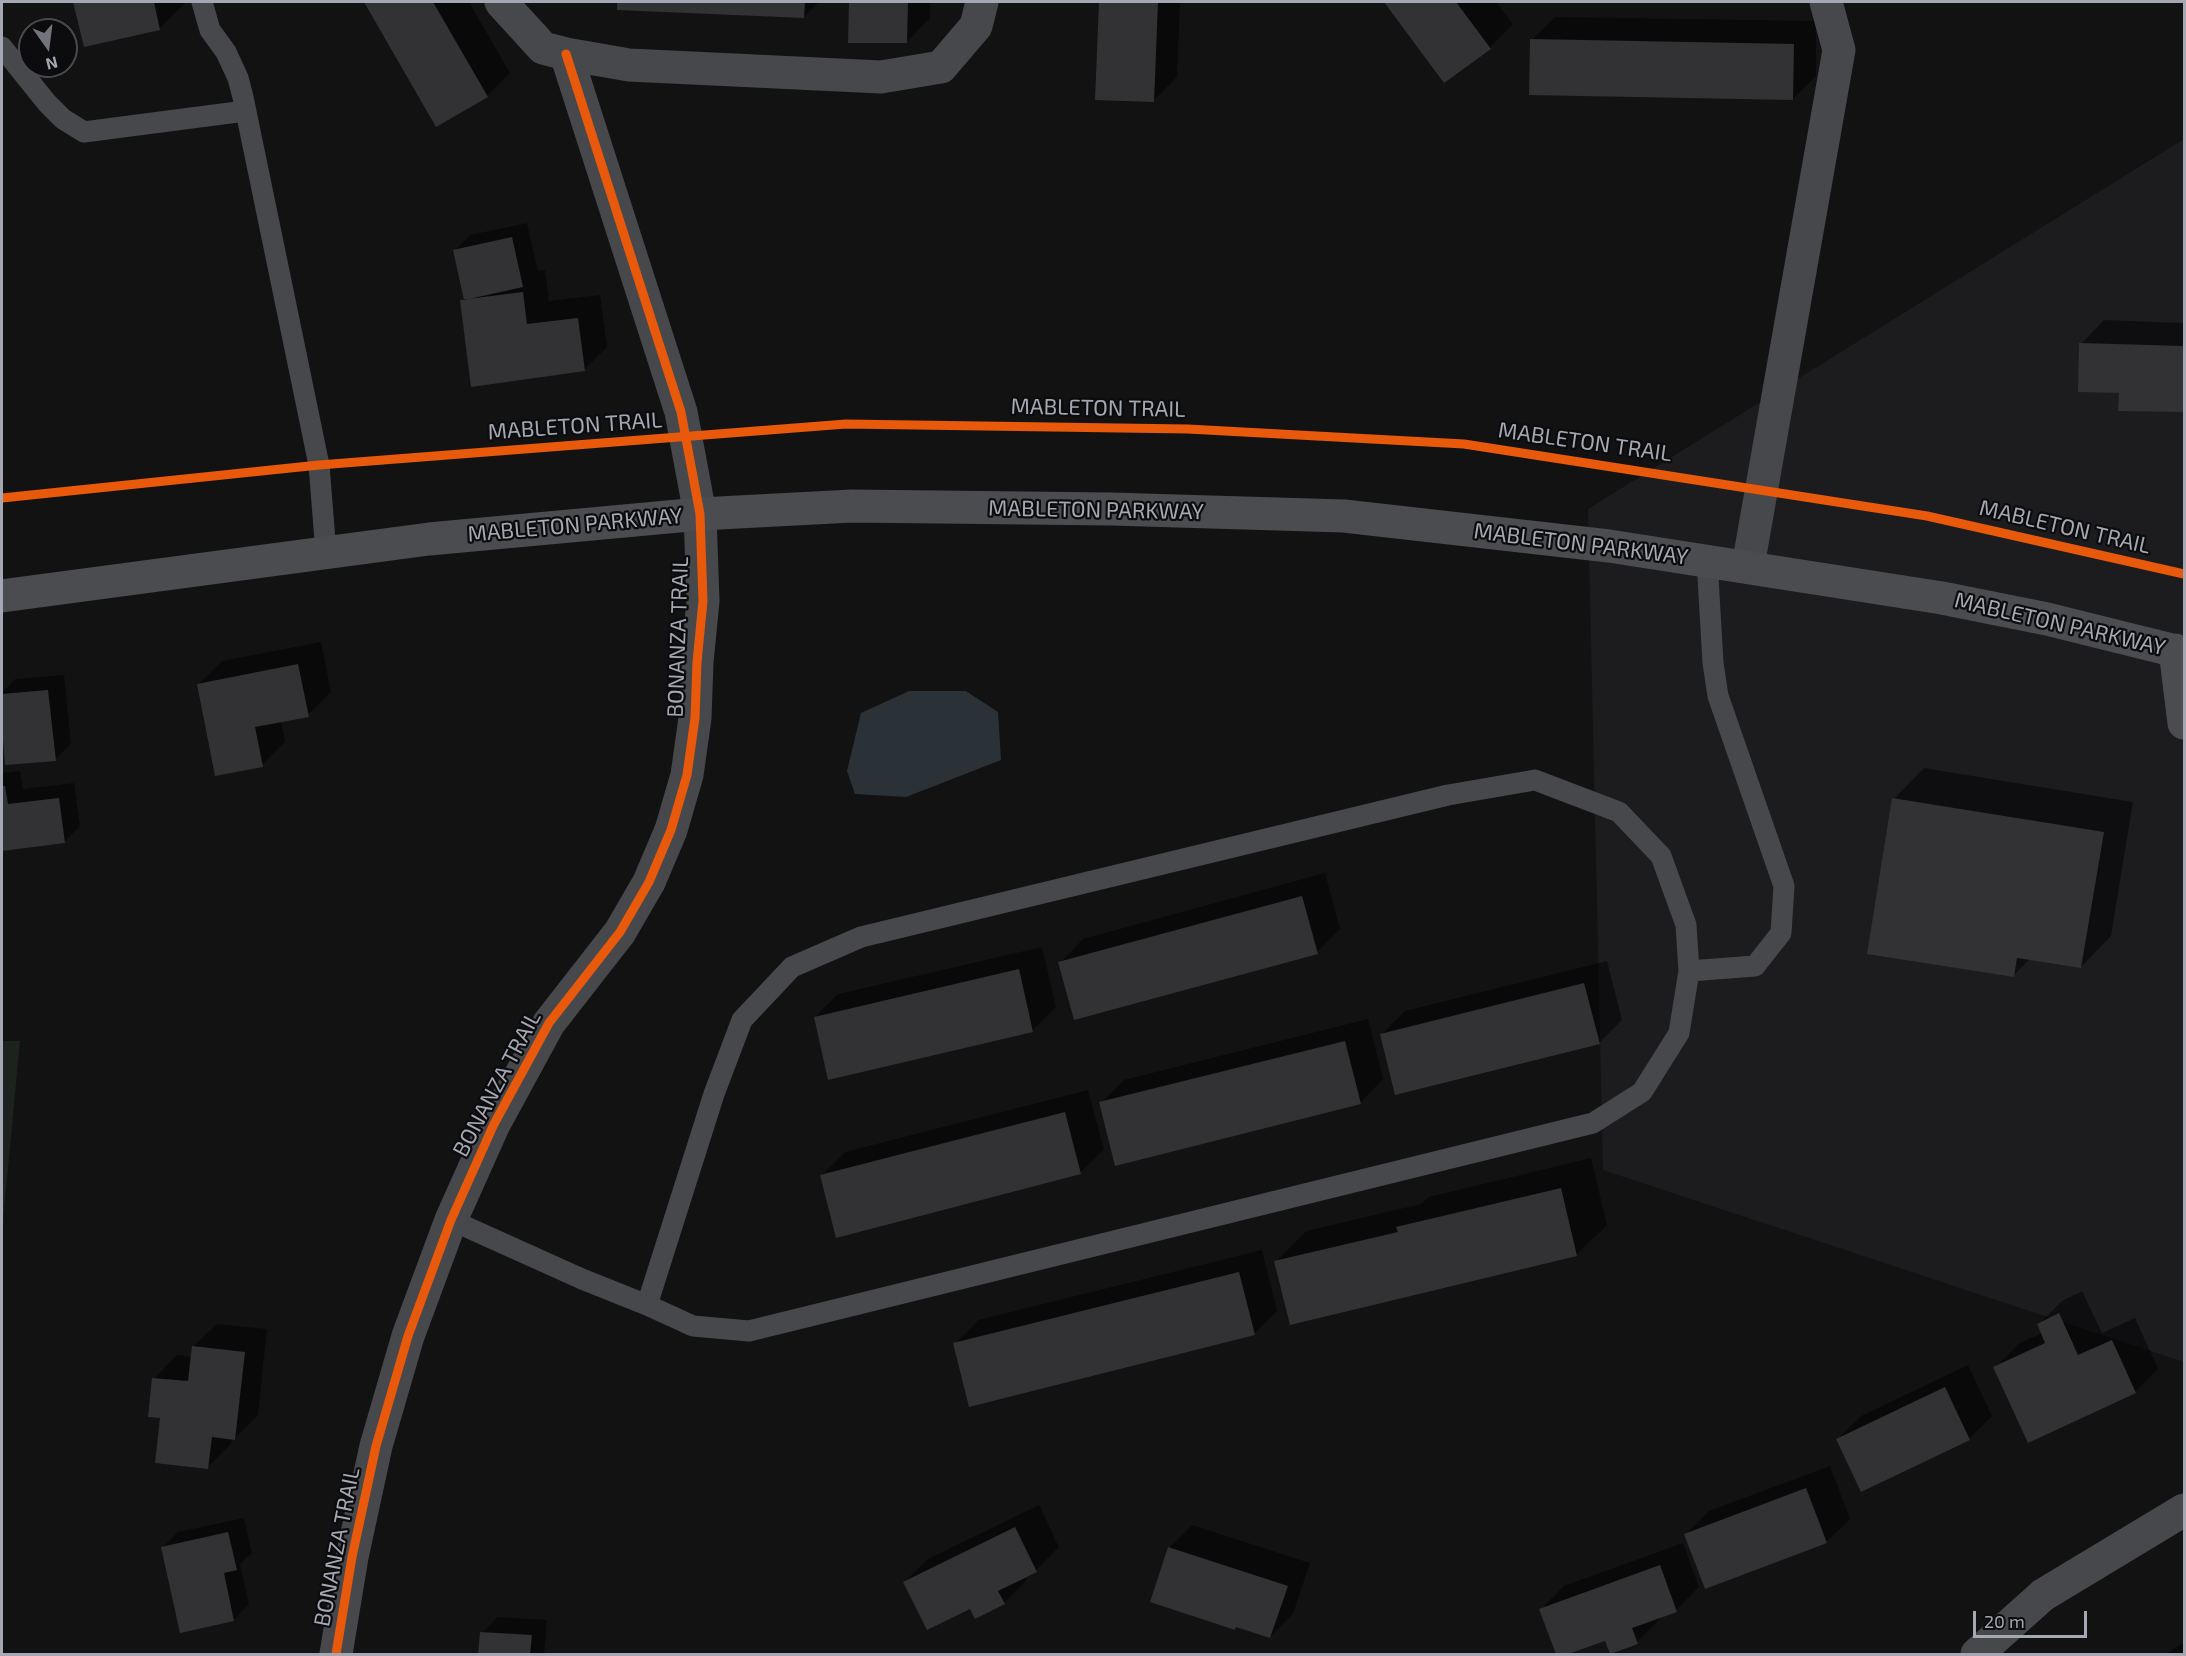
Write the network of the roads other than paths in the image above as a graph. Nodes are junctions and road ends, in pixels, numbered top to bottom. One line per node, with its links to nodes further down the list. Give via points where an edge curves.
1 (202, 2): 7 (lane, via 210,30 238,78)
2 (501, 2): 6 (street, via 543,48)
3 (982, 2): 6 (street, via 976,26 941,67 881,77 629,65)
4 (1826, 2): 11 (street, via 1839,50)
5 (2, 47): 7 (lane, via 47,103 84,132)
6 (566, 54): 8 (street, BONANZA TRAIL, via 681,412)
7 (245, 111): 9 (lane, via 319,465)
8 (700, 514): 9 (main road, MABLETON PARKWAY, via 429,539); 10 (main road, MABLETON PARKWAY, via 864,506 1344,516); 16 (street, BONANZA TRAIL, via 703,601 695,718 687,775 671,830 649,882 620,932 549,1023 494,1124)
9 (326, 553): 12 (main road, MABLETON PARKWAY)
10 (1707, 560): 11 (main road, MABLETON PARKWAY); 15 (lane, via 1718,696 1784,886 1781,933 1755,966)
11 (1748, 566): 13 (main road, MABLETON PARKWAY, via 1942,598)
12 (2, 596)
13 (2180, 652): 14 (main road)
14 (2184, 723)
15 (1689, 971): 17 (lane, via 1679,1033 1642,1092 1593,1123 749,1331 693,1326); 17 (lane, via 1686,925 1661,856 1619,812 1535,780 1448,795 861,938 792,967 742,1020 714,1094)
16 (451, 1220): 17 (lane); 19 (street, BONANZA TRAIL, via 408,1336 376,1446)
17 (647, 1305)
18 (2184, 1510): 20 (street, via 2043,1595)
19 (336, 1654)
20 (1977, 1654)

